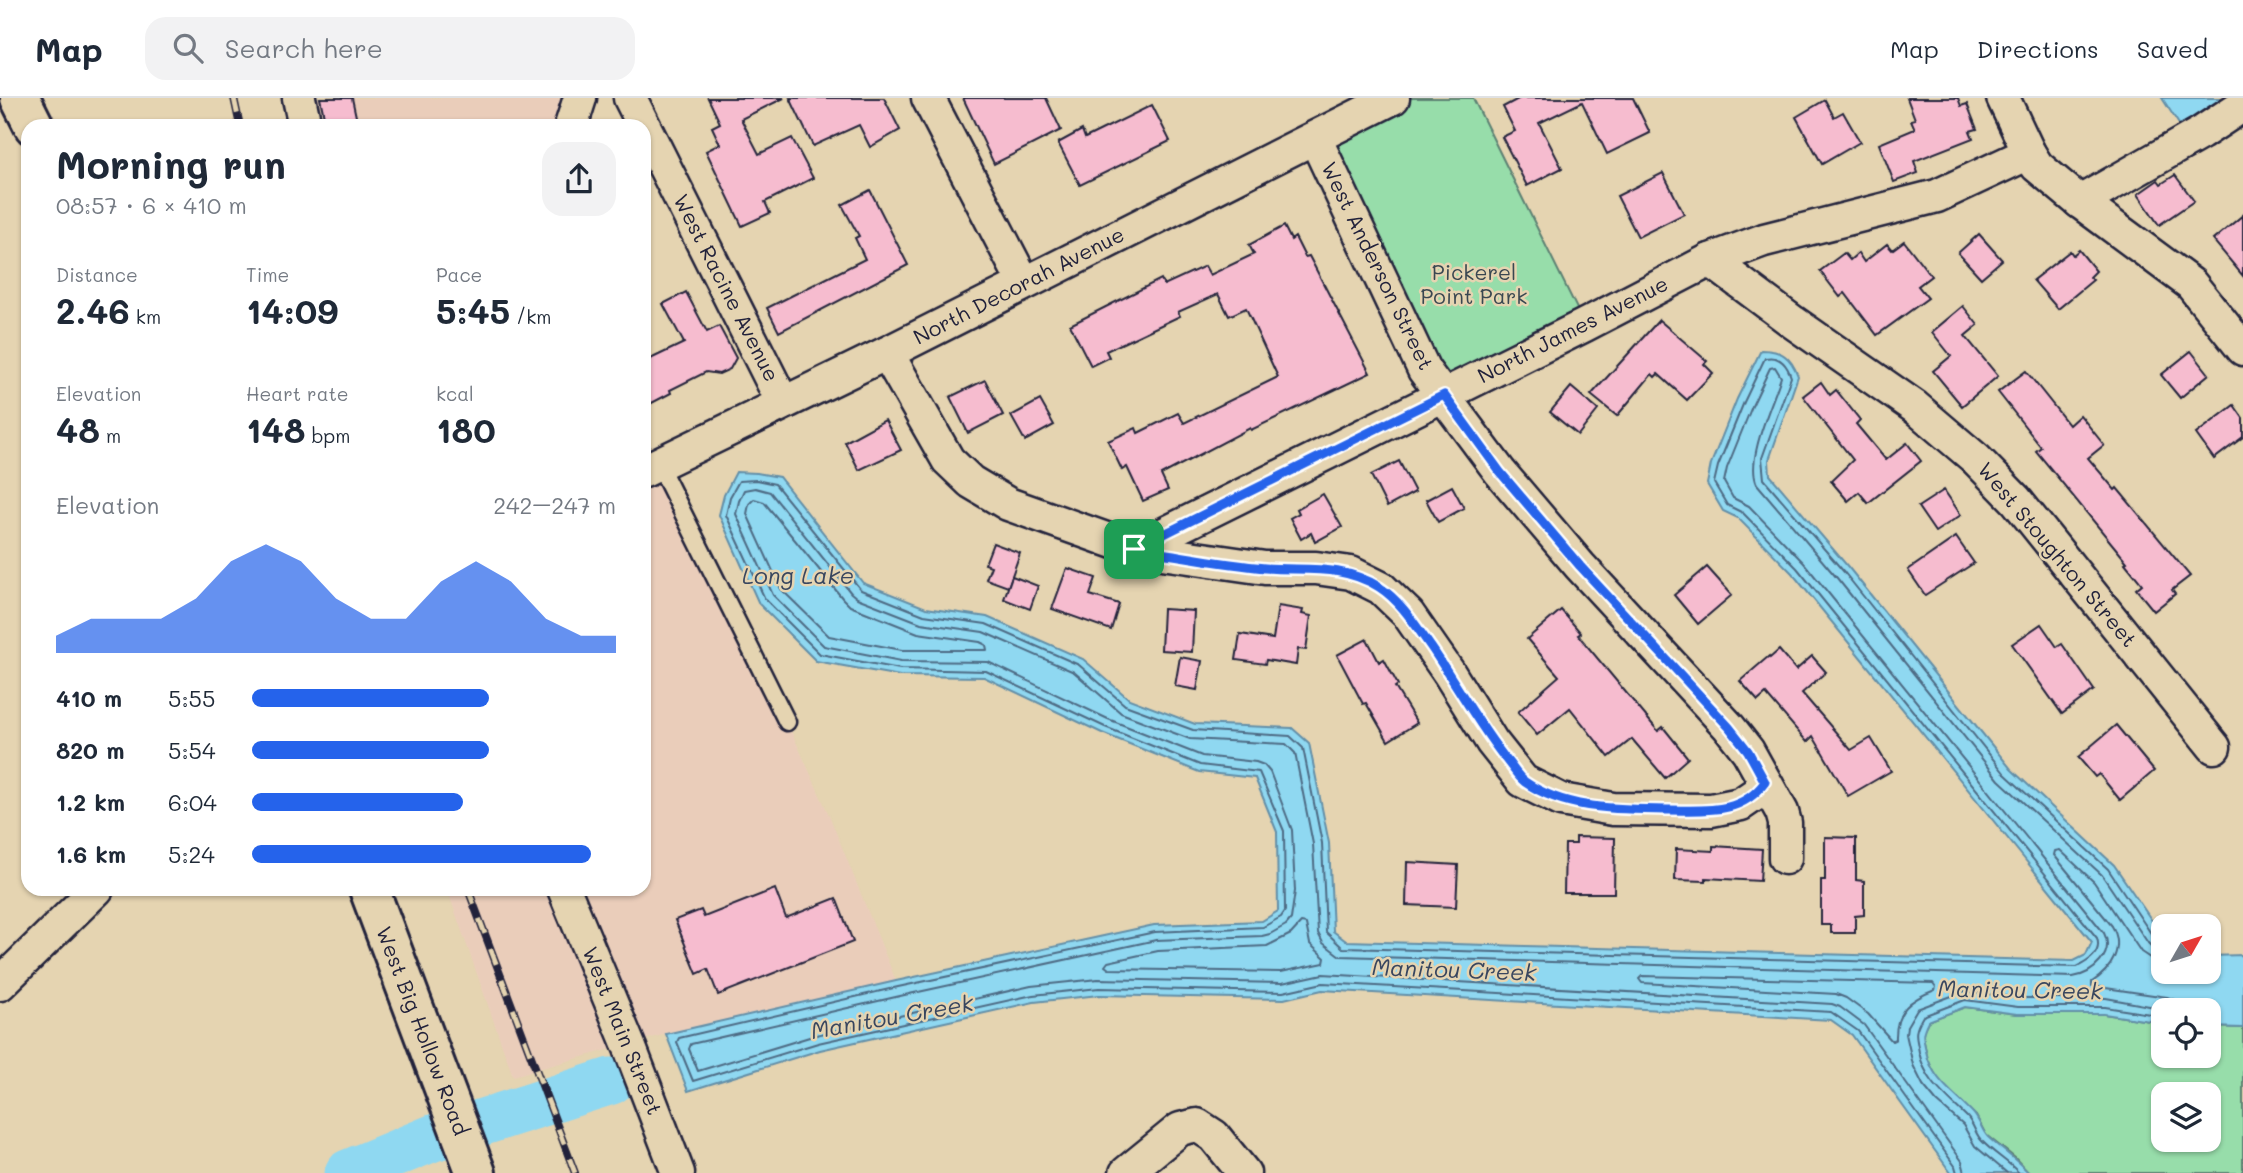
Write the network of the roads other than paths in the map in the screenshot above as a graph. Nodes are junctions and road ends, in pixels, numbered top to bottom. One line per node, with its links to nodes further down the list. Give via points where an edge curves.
1 (20, 98): 9 (main road)
2 (299, 98): 10 (street)
3 (580, 98): 11 (street)
4 (630, 98): 12 (street, West Racine Avenue)
5 (929, 98): 18 (street)
6 (1393, 98): 13 (street, North Decorah Avenue)
7 (2003, 98): 15 (street)
8 (2243, 105): 16 (street)
9 (30, 119)
10 (304, 119)
11 (573, 119)
12 (641, 119)
13 (1315, 138): 18 (street, North Decorah Avenue); 21 (street, West Anderson Street, via 1424,370)
14 (651, 140): 22 (street, West Racine Avenue)
15 (2029, 153): 16 (street); 17 (street, North James Avenue, via 1937,196 1764,240)
16 (2080, 202): 19 (street, via 2190,284)
17 (1710, 260): 21 (street, North James Avenue); 26 (street, West Stoughton Street, via 1915,407 1976,459 2016,500)
18 (1024, 283): 20 (street, North Decorah Avenue)
19 (2243, 349)
20 (887, 353): 22 (street, North Decorah Avenue); 24 (street, via 948,460 971,482 1008,503)
21 (1444, 395): 24 (street, North James Avenue); 27 (street, West Anderson Street, via 1500,472 1580,566 1729,727)
22 (783, 403): 23 (street, North Decorah Avenue)
23 (651, 468): 25 (lane)
24 (1134, 549): 27 (street, via 1265,568 1352,573 1381,588 1408,614 1523,781 1560,800 1613,809 1711,810 1741,804)
25 (788, 722)
26 (2214, 747)
27 (1765, 782): 28 (street, West Anderson Street, via 1785,823)
28 (1785, 858)
29 (90, 896): 32 (street)
30 (372, 896): 33 (main road, West Big Hollow Road)
31 (567, 896): 34 (street, West Main Street)
32 (0, 984)
33 (476, 1173)
34 (678, 1173)
35 (1126, 1173): 36 (street, via 1180,1129 1197,1125 1214,1136)
36 (1244, 1173)

